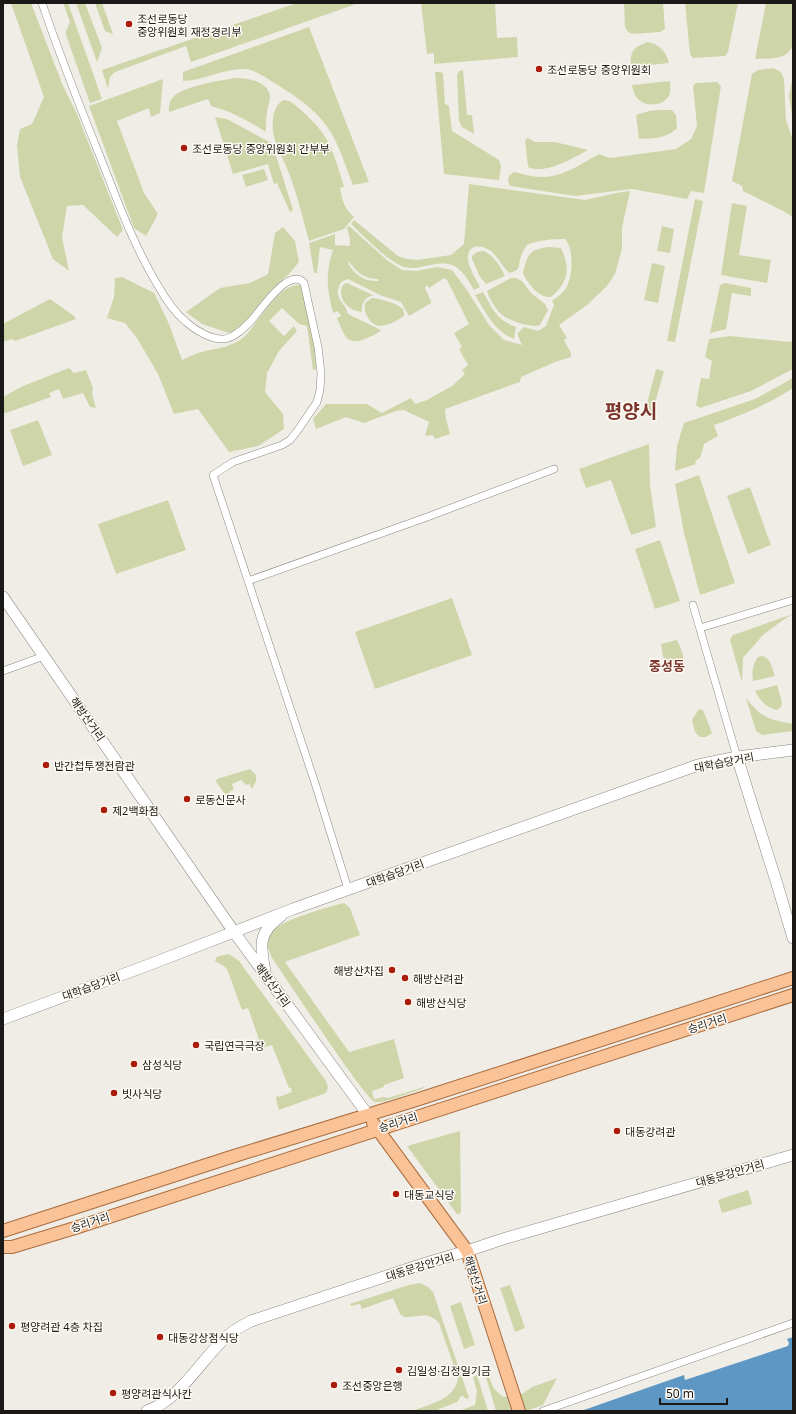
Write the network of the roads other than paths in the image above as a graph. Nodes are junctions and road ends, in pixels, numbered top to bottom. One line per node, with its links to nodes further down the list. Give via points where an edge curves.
1 (42, 3): 3 (street, via 125,221 147,268 171,307 186,323 204,334 225,339 239,333 269,298 291,280 297,278 304,283 321,373 317,402 290,440 233,462 213,475)
2 (554, 469): 3 (street)
3 (248, 581): 12 (street)
4 (3, 597): 8 (main road, 해방산거리)
5 (793, 600): 7 (street)
6 (693, 605): 7 (street)
7 (700, 628): 11 (street)
8 (44, 656): 9 (street); 14 (main road, 해방산거리)
9 (3, 671)
10 (793, 750): 11 (main road, 대학습당거리)
11 (737, 757): 12 (main road, 대학습당거리, via 698,765); 15 (main road)
12 (348, 889): 13 (main road, 대학습당거리)
13 (293, 909): 14 (main road, 대학습당거리); 16 (main road, via 264,932 261,951)
14 (234, 932): 16 (main road, 해방산거리); 19 (main road, 대학습당거리)
15 (793, 938)
16 (266, 975): 20 (main road, 해방산거리)
17 (793, 978): 20 (main road, 승리거리)
18 (793, 995): 21 (main road, 승리거리)
19 (3, 1019)
20 (368, 1115): 21 (main road, 해방산거리); 23 (main road, 승리거리)
21 (377, 1129): 24 (main road, 승리거리, via 75,1228 12,1247); 25 (main road, 해방산거리)
22 (793, 1155): 25 (main road, 대동문강안거리, via 506,1238)
23 (3, 1231)
24 (3, 1247)
25 (467, 1252): 27 (main road, 대동문강안거리, via 251,1321 223,1340 171,1397); 28 (main road, 해방산거리)
26 (793, 1323): 29 (street)
27 (147, 1411)
28 (519, 1411)
29 (543, 1411)

